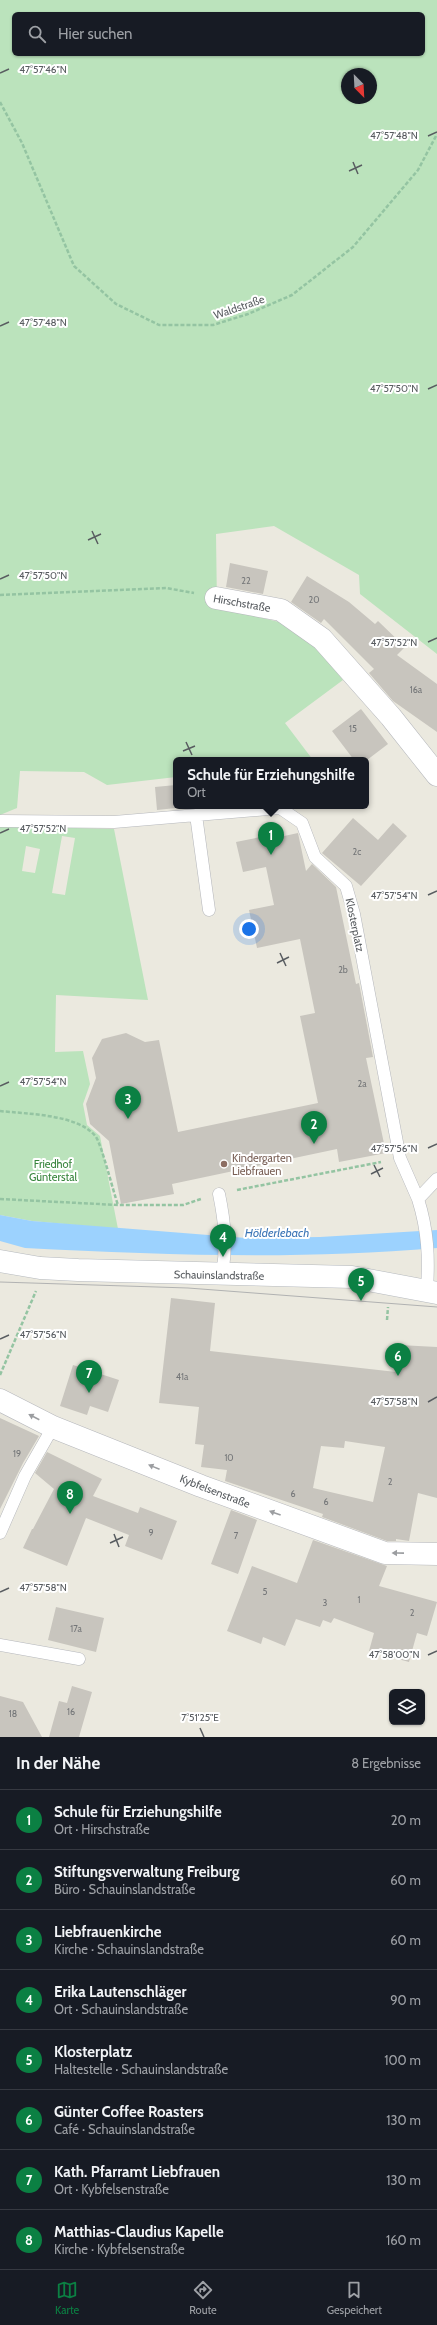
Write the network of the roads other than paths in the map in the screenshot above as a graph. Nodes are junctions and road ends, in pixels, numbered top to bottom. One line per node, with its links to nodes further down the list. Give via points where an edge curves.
1 (216, 598): 2 (street, Hirschstraße, via 280,610 322,639 391,717)
2 (437, 775)
3 (268, 809): 5 (lane, Klosterplatz)
4 (281, 809): 10 (lane, Klosterplatz, via 302,823 315,857 346,886 354,914 400,1158)
5 (196, 815): 6 (lane, Klosterplatz, via 114,822); 7 (lane)
6 (0, 821)
7 (209, 910)
8 (437, 1179): 10 (lane)
9 (219, 1194): 12 (lane, via 226,1226)
10 (418, 1199): 13 (lane, Klosterplatz, via 424,1217)
11 (0, 1261): 12 (street, Schauinslandstraße, via 40,1268)
12 (223, 1268): 13 (street, Schauinslandstraße, via 352,1277)
13 (432, 1291)
14 (0, 1400): 15 (street, Kybfelsenstraße, one-way to 14)
15 (53, 1427): 16 (lane, via 25,1476); 17 (street, Kybfelsenstraße, one-way to 15, via 385,1553 201,1486)
16 (0, 1533)
17 (437, 1554)
18 (0, 1644): 19 (lane)
19 (79, 1660)

